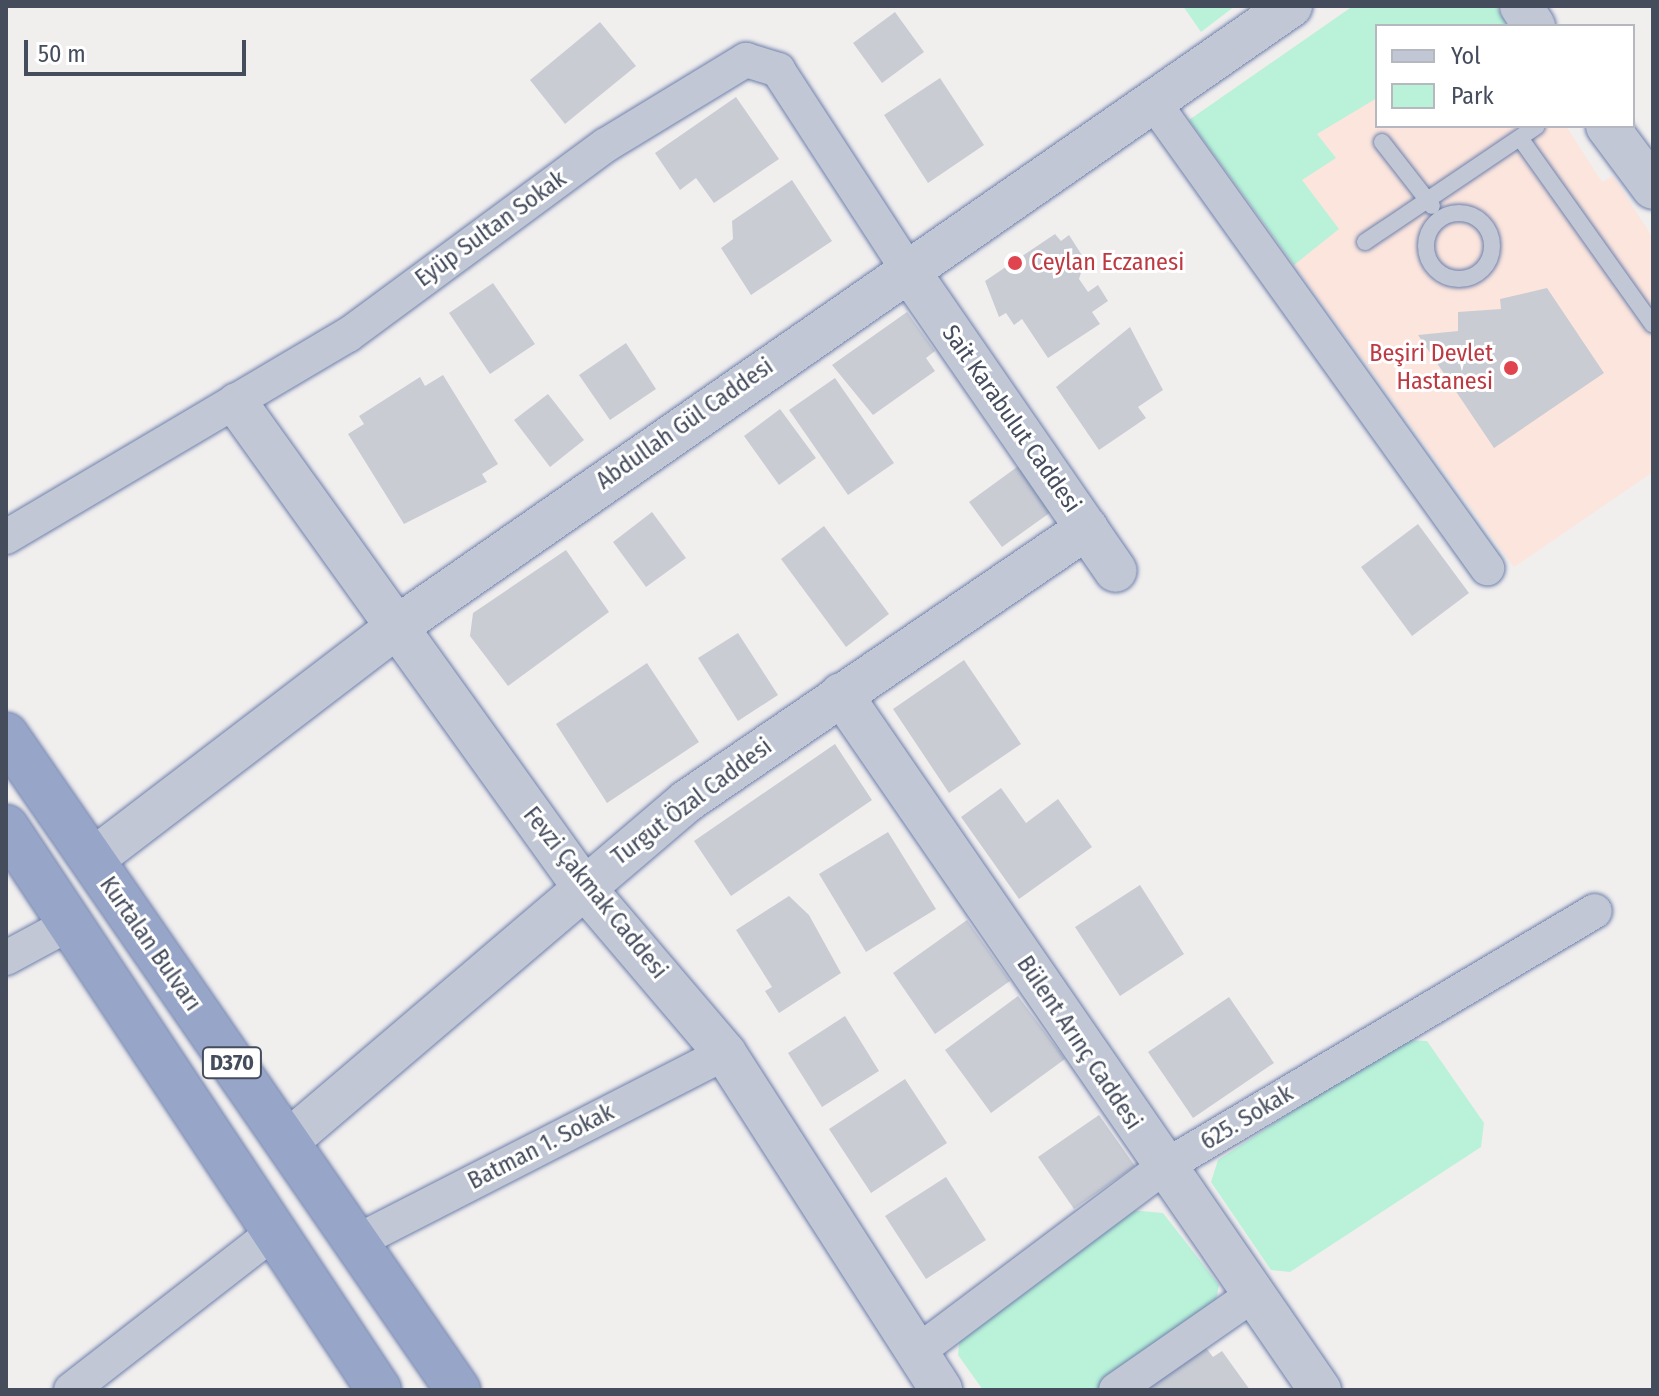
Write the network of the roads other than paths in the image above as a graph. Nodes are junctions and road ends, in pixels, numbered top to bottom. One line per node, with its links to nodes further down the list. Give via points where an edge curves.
1 (1291, 6): 4 (street, Abdullah Gül Caddesi)
2 (1521, 6): 3 (street)
3 (1533, 24)
4 (1152, 100): 13 (street, Abdullah Gül Caddesi); 18 (street)
5 (1534, 128): 7 (lane)
6 (1608, 128): 9 (street)
7 (1520, 138): 10 (lane); 14 (lane)
8 (1382, 142): 10 (lane)
9 (1653, 188)
10 (1428, 200): 11 (lane); 12 (lane)
11 (1441, 217): 11 (lane, via 1426,245 1433,266 1450,278 1482,271 1493,240 1483,221 1462,212)
12 (1365, 242)
13 (906, 267): 15 (street, Eyüp Sultan Sokak, via 778,70 746,60 606,145 348,335); 16 (street, Sait Karabulut Caddesi); 20 (street, Abdullah Gül Caddesi)
14 (1653, 325)
15 (237, 404): 17 (street, Eyüp Sultan Sokak); 20 (street, Fevzi Çakmak Caddesi)
16 (1087, 528): 19 (street, Sait Karabulut Caddesi); 21 (street, Turgut Özal Caddesi)
17 (6, 537)
18 (1487, 568)
19 (1116, 571)
20 (395, 628): 24 (street, Abdullah Gül Caddesi); 25 (street, Fevzi Çakmak Caddesi)
21 (841, 694): 25 (street, Turgut Özal Caddesi, via 687,801); 31 (street, Bülent Arınç Caddesi)
22 (6, 735): 24 (highway, Kurtalan Bulvarı / D370)
23 (6, 827): 27 (highway, D370)
24 (92, 860): 30 (highway, Kurtalan Bulvarı / D370)
25 (582, 885): 29 (street, Fevzi Çakmak Caddesi); 30 (street, Turgut Özal Caddesi)
26 (1595, 911): 31 (street, 625. Sokak)
27 (71, 923): 28 (street); 32 (highway, D370)
28 (6, 958)
29 (725, 1053): 33 (street, Batman 1. Sokak); 35 (street, Fevzi Çakmak Caddesi)
30 (287, 1142): 33 (highway, Kurtalan Bulvarı / D370)
31 (1164, 1167): 34 (street, Bülent Arınç Caddesi); 35 (street, 625. Sokak)
32 (273, 1233): 36 (street); 37 (highway, D370)
33 (356, 1242): 38 (highway, Kurtalan Bulvarı / D370)
34 (1251, 1296): 40 (street); 41 (street, Bülent Arınç Caddesi)
35 (916, 1353): 39 (street, Fevzi Çakmak Caddesi)
36 (71, 1390)
37 (379, 1390)
38 (458, 1390)
39 (941, 1390)
40 (1116, 1390)
41 (1320, 1390)

